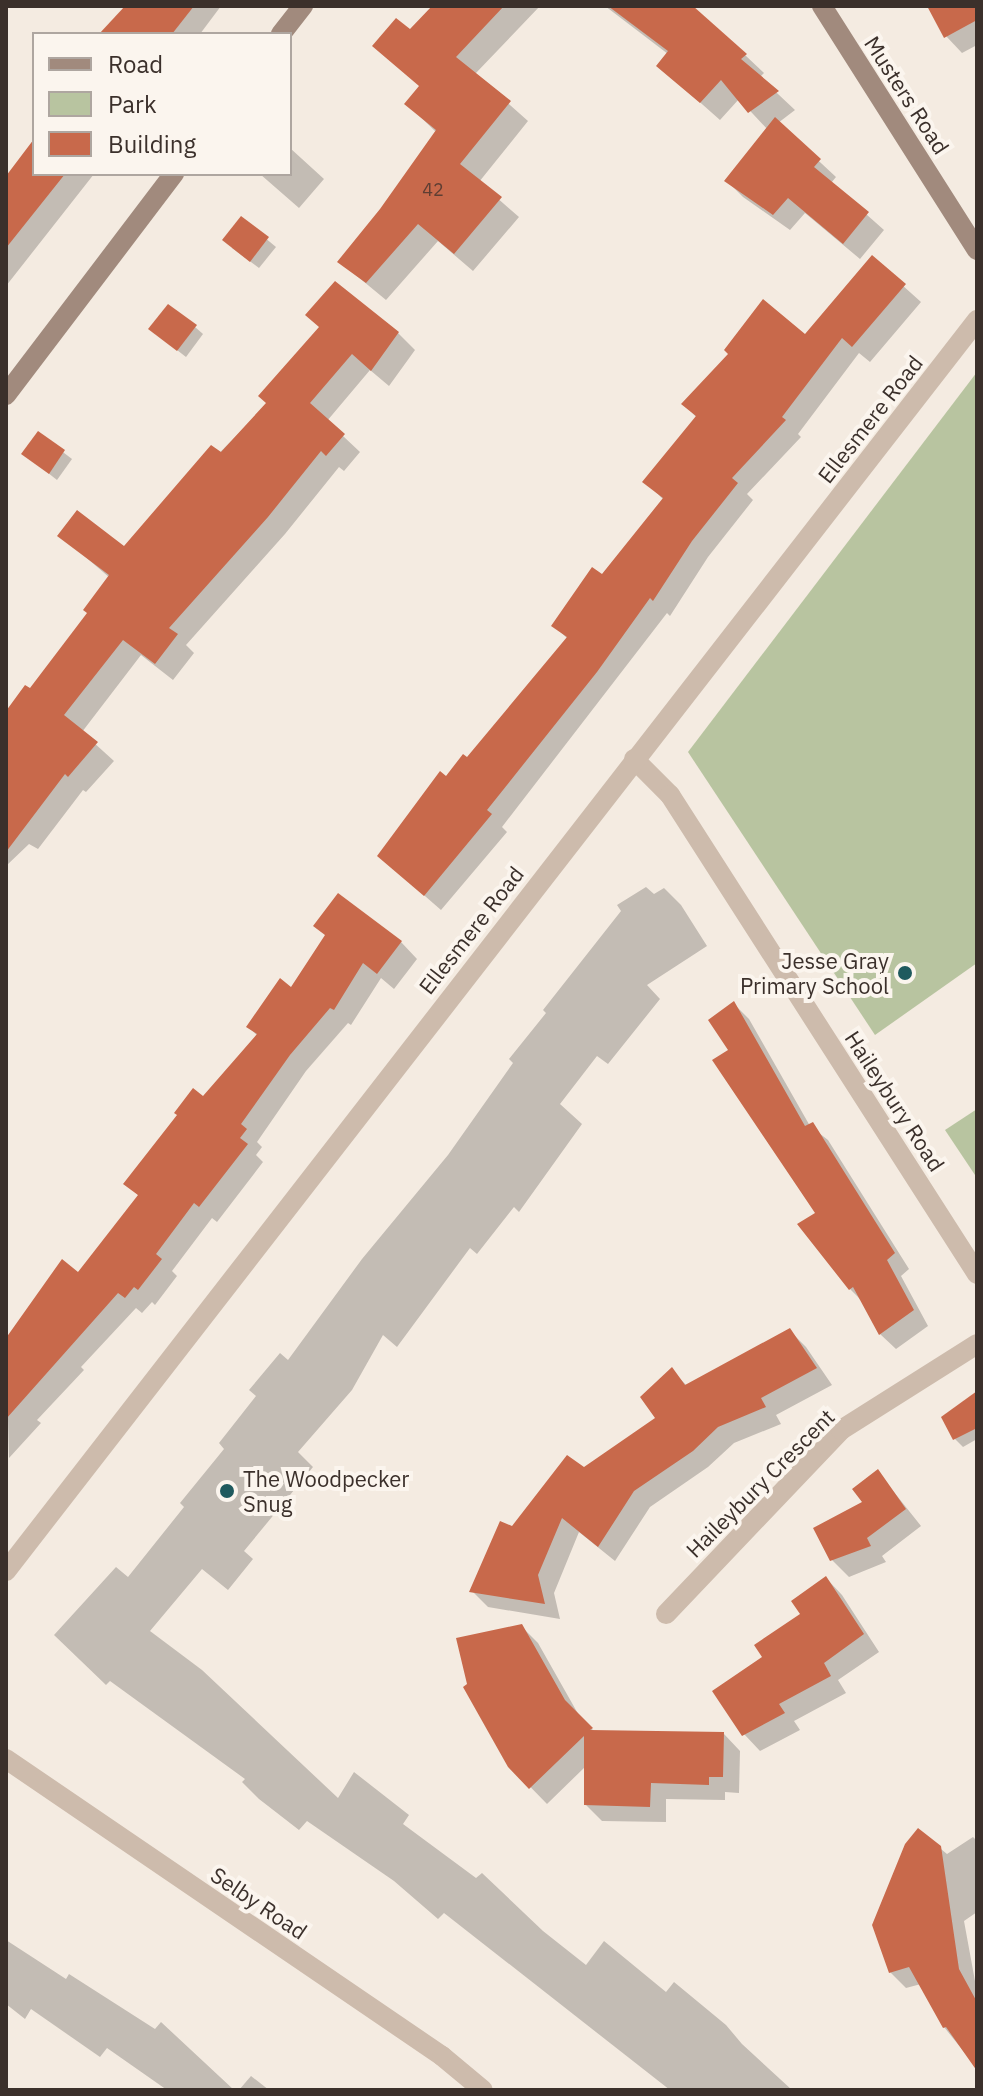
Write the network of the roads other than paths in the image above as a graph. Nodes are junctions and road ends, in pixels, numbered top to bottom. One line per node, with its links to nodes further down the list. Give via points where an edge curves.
1 (303, 6): 3 (street)
2 (822, 6): 5 (street, Musters Road)
3 (283, 32)
4 (172, 176): 7 (street)
5 (977, 250)
6 (977, 320): 8 (street, Ellesmere Road)
7 (6, 395)
8 (634, 759): 9 (street, Haileybury Road, via 670,795); 11 (street, Ellesmere Road)
9 (977, 1274)
10 (977, 1344): 12 (street, Haileybury Crescent, via 841,1430)
11 (6, 1571)
12 (666, 1614)
13 (6, 1759): 14 (street, Selby Road, via 442,2056)
14 (483, 2090)

